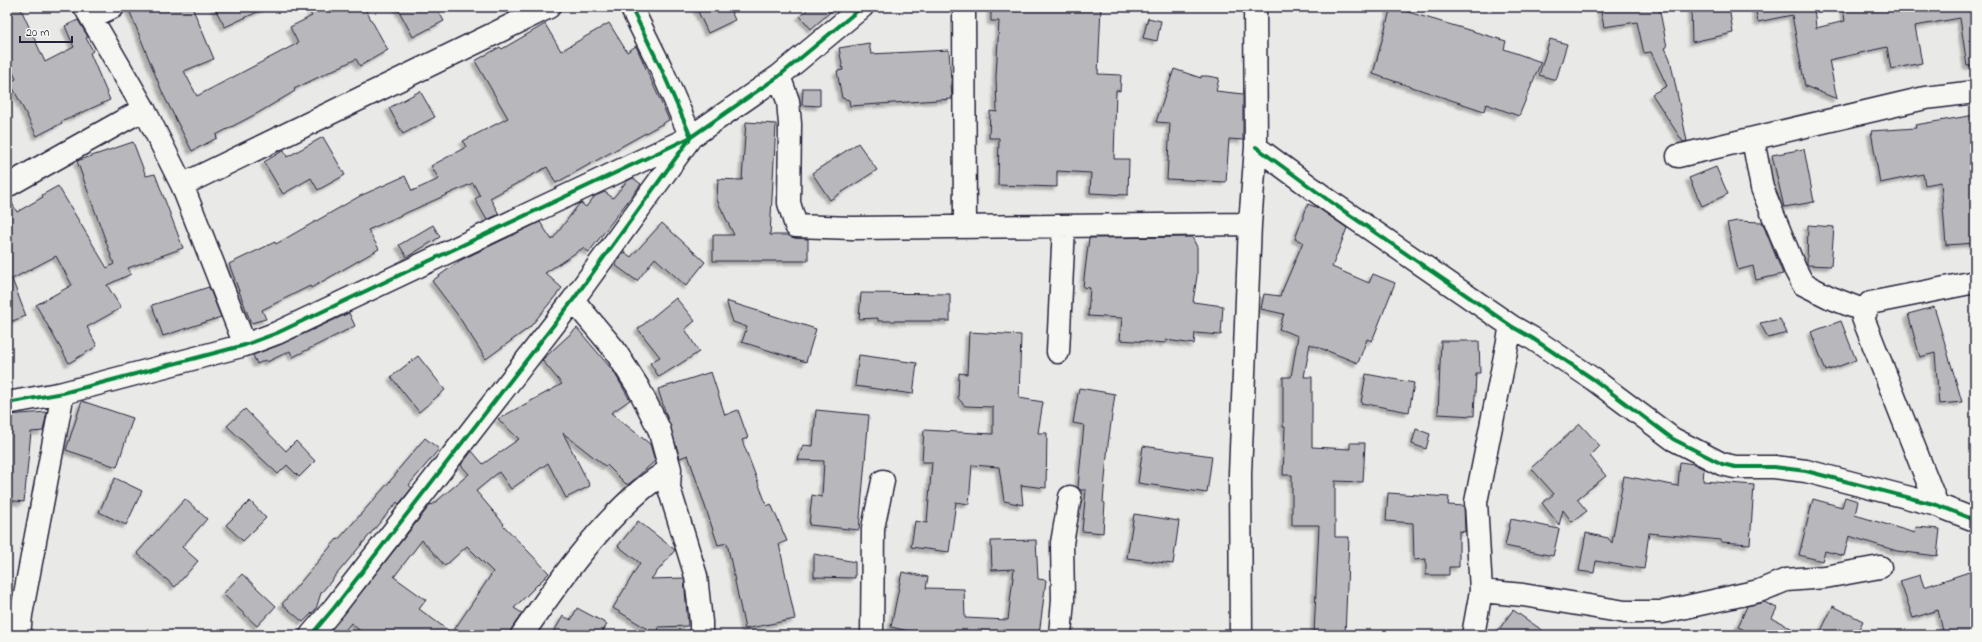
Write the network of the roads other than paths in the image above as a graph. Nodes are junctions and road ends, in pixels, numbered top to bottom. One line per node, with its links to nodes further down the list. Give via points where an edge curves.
1 (113, 7): 7 (street)
2 (549, 7): 17 (street)
3 (631, 7): 11 (street)
4 (862, 7): 8 (street)
5 (964, 7): 20 (street)
6 (1255, 7): 13 (street)
7 (88, 12): 10 (street)
8 (779, 76): 11 (street); 20 (street, via 788,101 789,203 796,226)
9 (1975, 92): 12 (street, via 1925,98)
10 (144, 109): 15 (street); 16 (street); 17 (street)
11 (691, 137): 22 (street); 25 (street, via 278,333)
12 (1753, 139): 14 (street); 23 (street, via 1762,188 1803,284)
13 (1256, 147): 18 (street); 24 (street)
14 (1678, 156)
15 (7, 182)
16 (7, 186)
17 (182, 186): 25 (street)
18 (1250, 224): 19 (street); 42 (street, via 1240,474)
19 (1064, 226): 20 (street); 26 (street)
20 (965, 227)
21 (1975, 282): 23 (street, via 1870,303)
22 (573, 300): 29 (street, via 614,349 638,387 660,429); 37 (street)
23 (1865, 311): 32 (street, via 1864,318)
24 (1511, 326): 32 (street, via 1593,379 1673,439 1722,464 1806,471); 35 (street, via 1476,502)
25 (245, 345): 27 (street)
26 (1058, 352)
27 (64, 393): 28 (street); 36 (street)
28 (7, 403)
29 (670, 469): 38 (street, via 640,491 583,552); 39 (street, via 669,488 696,576)
30 (883, 481): 40 (street, via 872,528)
31 (1070, 497): 41 (street, via 1062,543 1063,600)
32 (1937, 505): 33 (street)
33 (1975, 520)
34 (1880, 567): 35 (street, via 1825,577 1786,580 1759,591 1663,612 1625,612 1523,595)
35 (1481, 591): 43 (street)
36 (19, 635)
37 (311, 635)
38 (522, 635)
39 (701, 635)
40 (872, 635)
41 (1060, 635)
42 (1241, 635)
43 (1473, 635)

